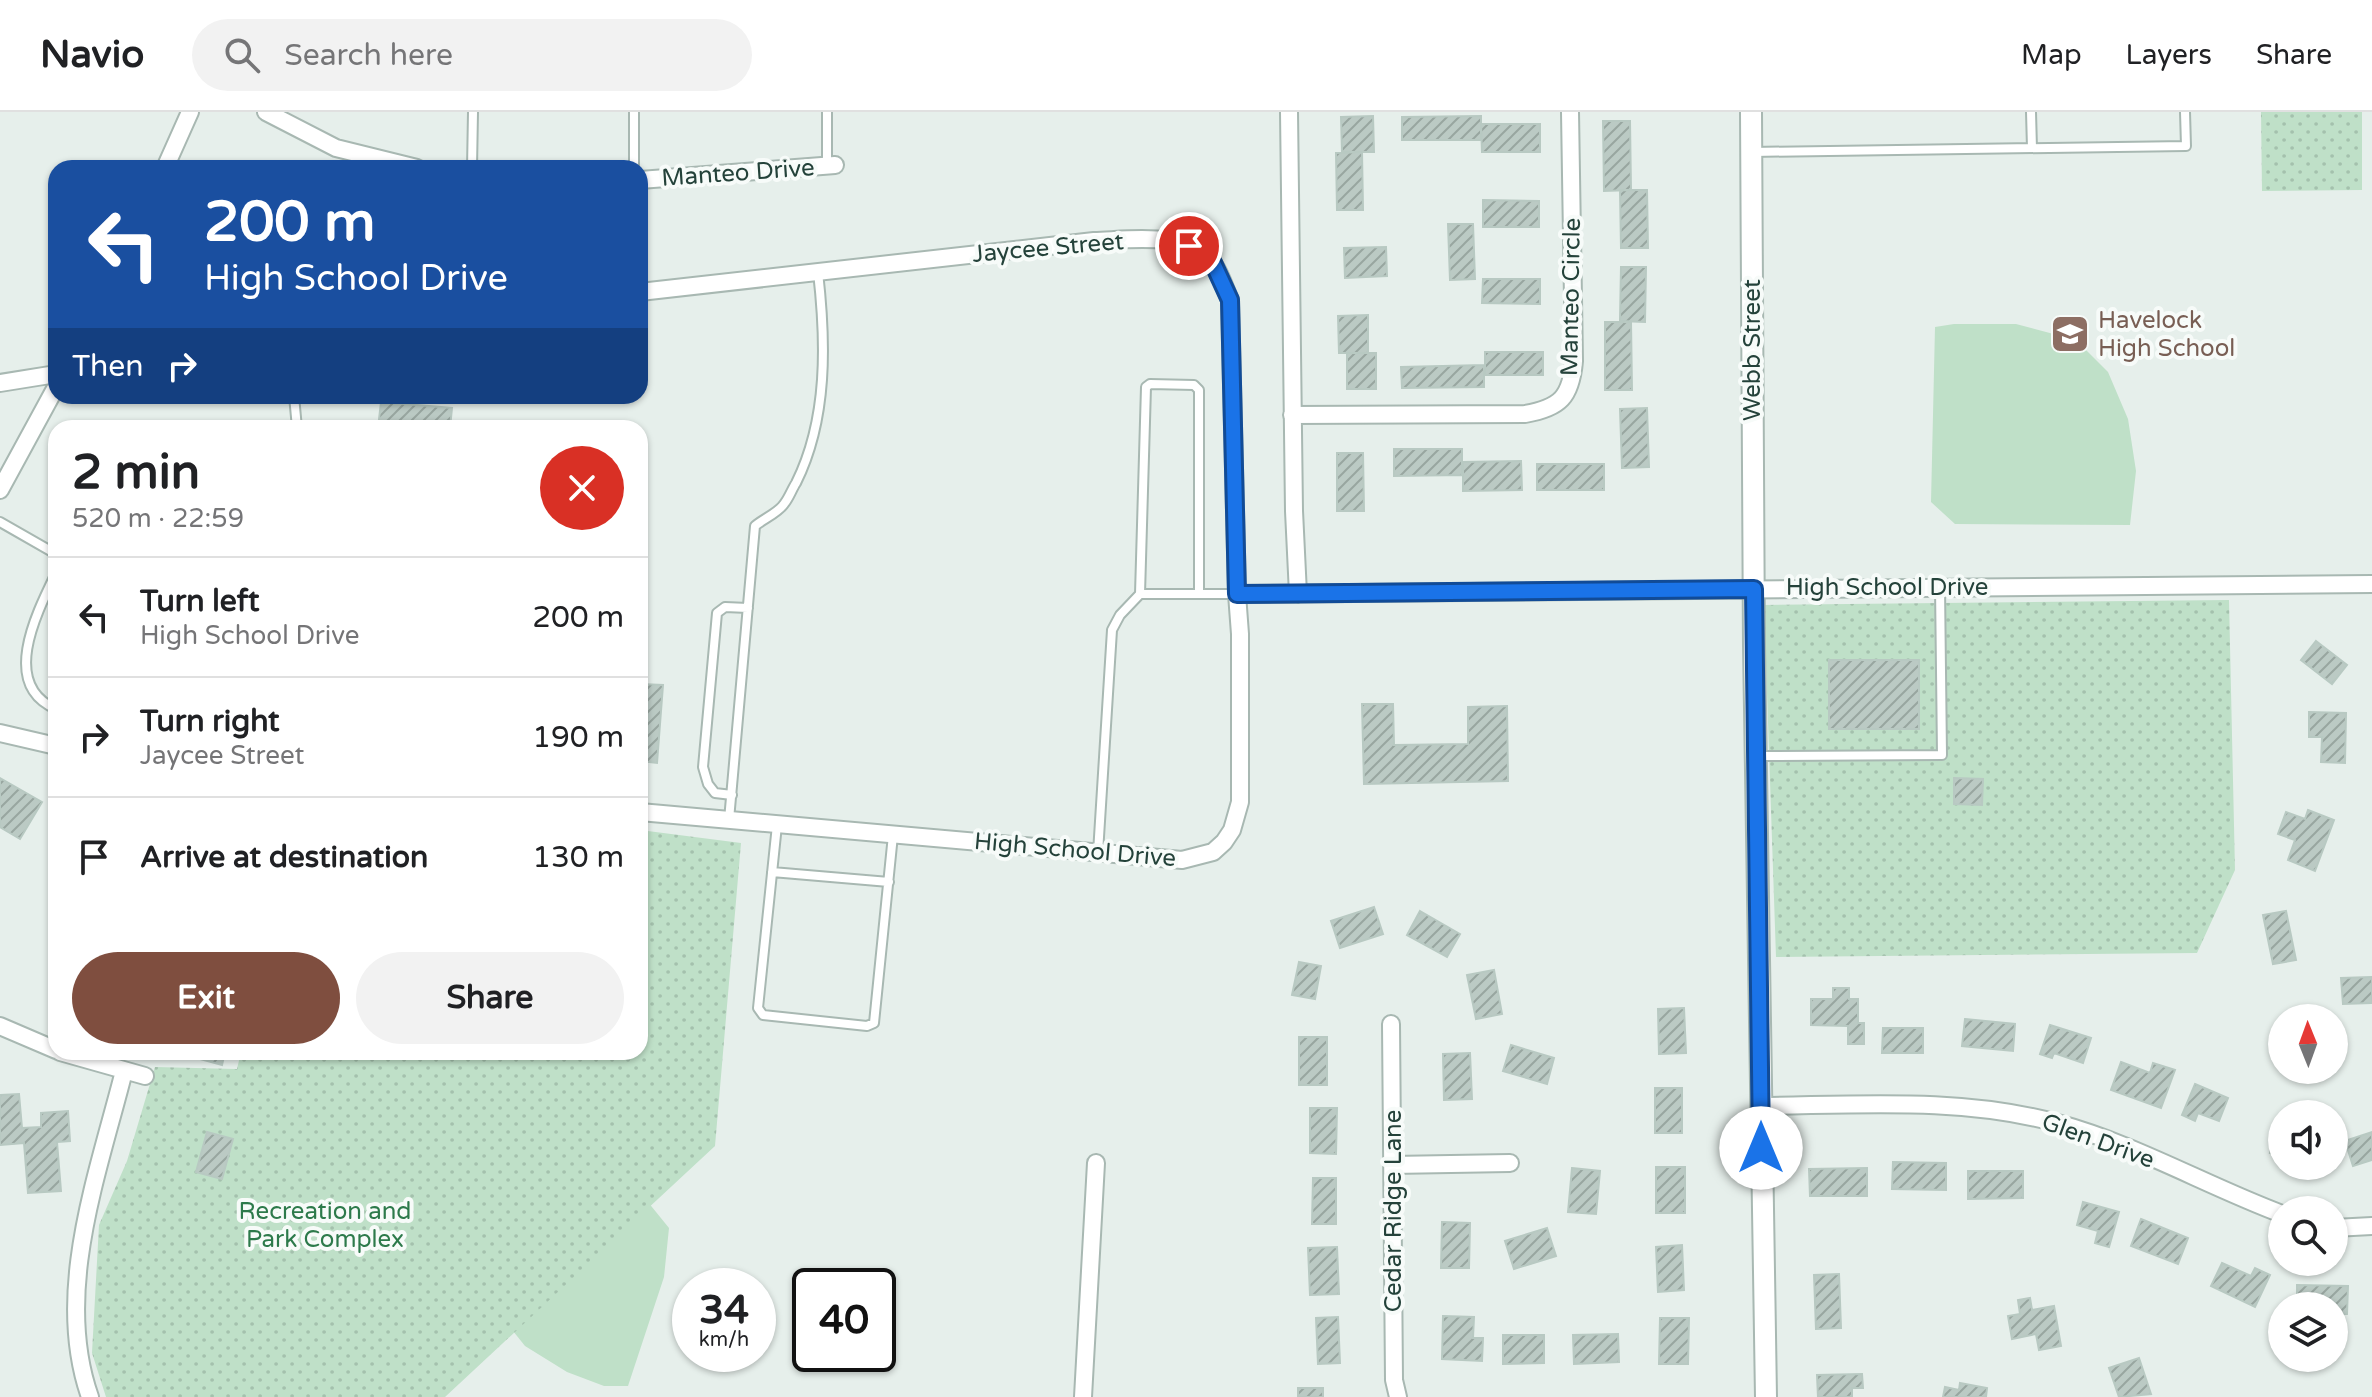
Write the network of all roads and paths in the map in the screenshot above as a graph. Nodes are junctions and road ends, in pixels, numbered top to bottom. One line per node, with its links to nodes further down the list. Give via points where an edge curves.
1 (190, 112): 13 (street)
2 (266, 112): 14 (street, via 336,148)
3 (473, 112): 15 (lane)
4 (634, 112): 16 (lane)
5 (827, 112): 17 (lane)
6 (1289, 112): 24 (street)
7 (1570, 112): 24 (street, Manteo Circle, via 1574,361 1562,399 1525,414)
8 (1751, 112): 12 (street, Webb Street)
9 (2031, 112): 11 (lane)
10 (2185, 112): 11 (lane, via 2186,146)
11 (2032, 148): 12 (lane)
12 (1751, 152): 30 (street, Webb Street)
13 (169, 160)
14 (385, 160)
15 (472, 160)
16 (634, 160)
17 (831, 165): 18 (street, Manteo Drive)
18 (648, 179)
19 (818, 272): 20 (street, Jaycee Street); 34 (street, Jaycee Street, via 1162,238 1189,246 1213,263 1230,300); 36 (lane, via 821,403 803,468 784,506 755,526)
20 (648, 291)
21 (48, 375): 22 (street)
22 (0, 383)
23 (48, 402): 25 (street)
24 (1292, 415): 35 (street)
25 (0, 490)
26 (0, 522): 27 (lane)
27 (48, 549)
28 (2372, 584): 29 (street, High School Drive)
29 (1940, 587): 30 (street, High School Drive); 40 (lane, via 1942,755)
30 (1754, 589): 35 (street, High School Drive); 40 (street, Webb Street)
31 (48, 590): 37 (lane, via 21,646 20,666 28,691)
32 (1140, 594): 33 (lane); 33 (lane, via 1150,384 1194,385 1199,390); 46 (lane, via 1112,630)
33 (1199, 594): 34 (lane)
34 (1237, 594): 35 (street, High School Drive); 46 (street, High School Drive, via 1240,802 1232,830 1213,852 1182,860)
35 (1298, 594)
36 (748, 608): 41 (lane); 41 (lane, via 725,607 717,613 703,767 715,793)
37 (48, 706)
38 (0, 733): 39 (street)
39 (48, 744)
40 (1756, 756): 55 (street, Webb Street)
41 (732, 795): 43 (lane)
42 (648, 813): 43 (street, High School Drive)
43 (729, 820): 44 (street, High School Drive)
44 (777, 824): 45 (street, High School Drive); 47 (lane)
45 (893, 834): 46 (street, High School Drive); 48 (lane)
46 (1098, 853)
47 (772, 872): 48 (lane); 48 (lane, via 758,1008 763,1015 867,1026 874,1023)
48 (889, 882)
49 (1391, 1024): 58 (street, Cedar Ridge Lane)
50 (0, 1026): 51 (street)
51 (48, 1046)
52 (89, 1060): 53 (street)
53 (124, 1071): 54 (street); 62 (street, via 78,1254 75,1304)
54 (145, 1076)
55 (1761, 1106): 59 (street, Glen Drive, via 1974,1107 2018,1114 2083,1130); 65 (street, Webb Street)
56 (1096, 1163): 63 (street)
57 (1510, 1163): 58 (street)
58 (1392, 1165): 64 (street, Cedar Ridge Lane)
59 (2268, 1208)
60 (2372, 1226): 61 (street)
61 (2348, 1227)
62 (90, 1397)
63 (1083, 1397)
64 (1398, 1397)
65 (1766, 1397)

